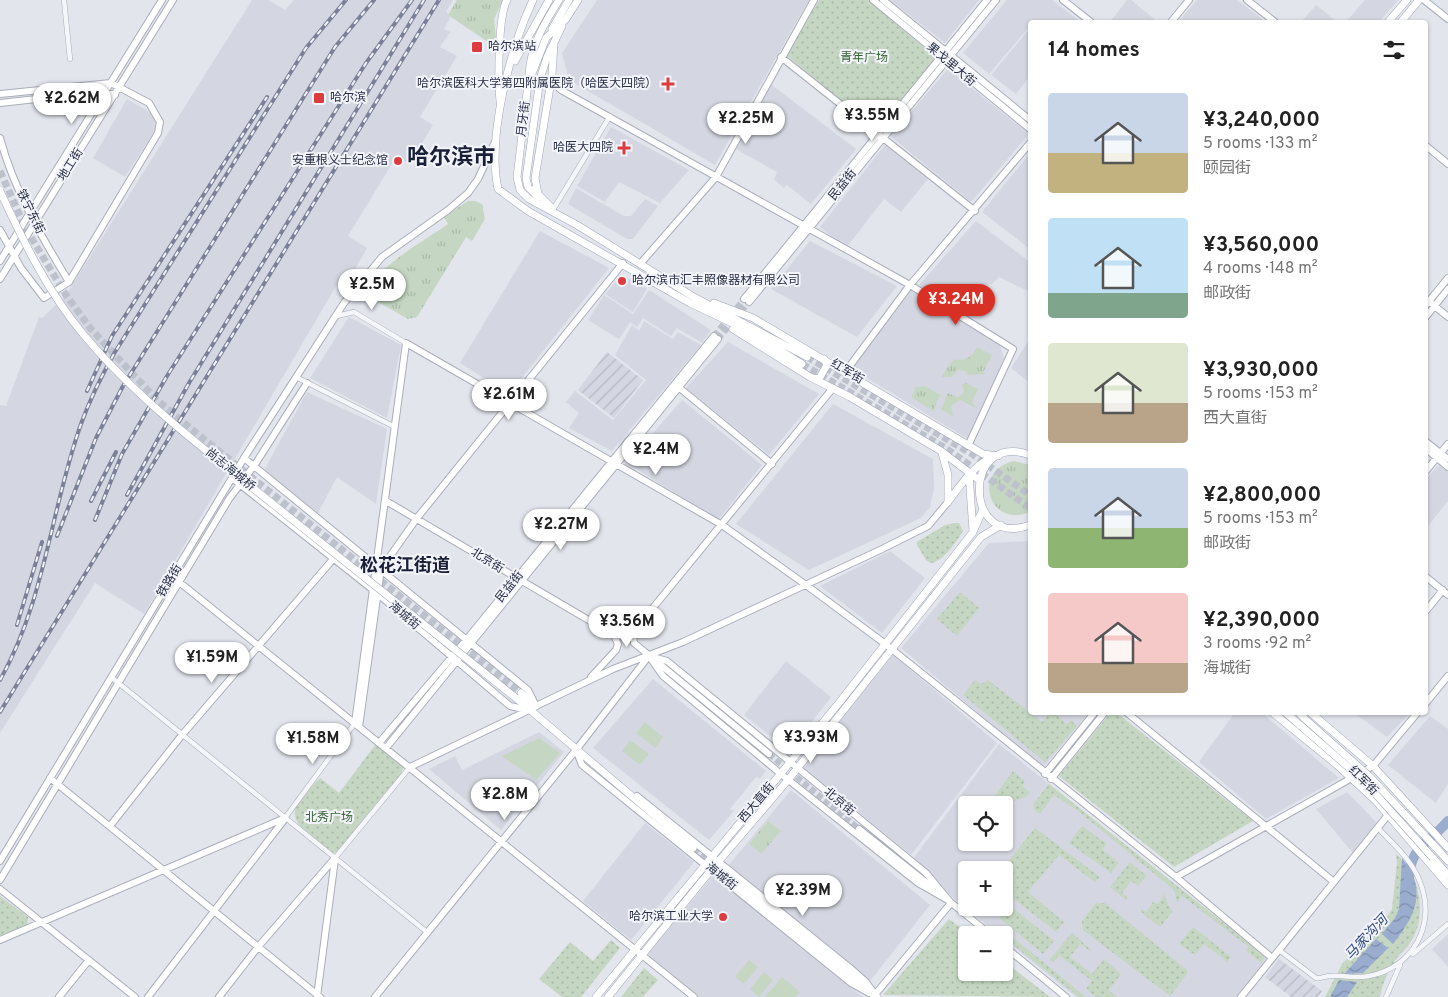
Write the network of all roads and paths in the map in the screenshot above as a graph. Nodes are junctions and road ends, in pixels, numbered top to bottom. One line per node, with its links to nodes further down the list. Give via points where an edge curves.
1 (64, 0): 32 (street)
2 (162, 0): 36 (street, 地工街)
3 (173, 0): 38 (street, 地工街)
4 (508, 0): 43 (main road, via 501,22)
5 (533, 0): 34 (main road, 月牙街)
6 (549, 0): 34 (main road)
7 (559, 0): 37 (main road, via 534,44)
8 (569, 0): 28 (main road)
9 (578, 0): 21 (main road, 月牙街)
10 (814, 0): 31 (street)
11 (873, 0): 30 (street, 果戈里大街)
12 (883, 0): 30 (street, 果戈里大街)
13 (986, 0): 30 (street, 民益街)
14 (996, 0): 33 (street, 民益街)
15 (1063, 0): 22 (street)
16 (1189, 0): 23 (street)
17 (1248, 0): 24 (street)
18 (1407, 0): 25 (main road)
19 (1419, 0): 26 (main road)
20 (1424, 0): 27 (street)
21 (566, 19): 28 (main road, 月牙街); 29 (main road, 月牙街)
22 (1088, 20)
23 (1173, 20)
24 (1273, 20)
25 (1390, 20)
26 (1403, 20)
27 (1448, 20)
28 (546, 38): 37 (main road, 月牙街)
29 (554, 43): 35 (main road); 55 (main road, 月牙街, via 540,79 526,178 530,191)
30 (943, 54): 33 (street, 果戈里大街); 47 (street, 民益街)
31 (782, 57): 47 (street); 53 (street)
32 (70, 59)
33 (949, 59): 45 (street, 果戈里大街); 46 (street, 果戈里大街); 47 (street, 民益街)
34 (508, 74): 43 (main road, 月牙街)
35 (552, 75): 44 (street, via 554,83 562,90); 55 (main road, via 535,178 538,194)
36 (110, 83): 38 (street); 39 (street, 地工街); 40 (street)
37 (528, 84): 57 (main road, 月牙街, via 517,182 524,194)
38 (121, 86): 41 (street, 地工街); 70 (street, via 149,103 160,122 158,133)
39 (105, 92): 41 (street); 42 (street); 59 (street, 地工街)
40 (0, 94)
41 (115, 96): 60 (street, 地工街)
42 (0, 102)
43 (500, 110): 49 (main road, 月牙街)
44 (610, 116): 53 (street); 57 (street)
45 (1028, 118)
46 (1028, 128)
47 (880, 135): 58 (street); 61 (street, 民益街)
48 (0, 138): 59 (street, 铁宁东街, via 6,162)
49 (496, 141): 56 (main road, 月牙街, via 498,189); 79 (street, 铁路街, via 468,193 382,257)
50 (1028, 145): 58 (street)
51 (1428, 147): 52 (street)
52 (1448, 164)
53 (716, 177): 61 (street); 67 (street)
54 (0, 191): 144 (main road, 尚志海城桥, bridge, via 19,234 59,302 112,365 189,437)
55 (544, 202): 57 (main road, 月牙街)
56 (520, 205): 66 (main road, 红军街)
57 (553, 210): 67 (main road, 红军街)
58 (974, 211): 71 (street)
59 (30, 213): 60 (street, 铁宁东街); 63 (street, 地工街)
60 (35, 223): 64 (street, 地工街); 70 (street, 铁宁东街)
61 (805, 227): 71 (street); 75 (street, 民益街)
62 (0, 230): 63 (street)
63 (9, 245): 64 (street); 65 (street, 地工街)
64 (14, 257): 69 (street, 地工街); 70 (street, via 44,298)
65 (0, 261)
66 (623, 263): 73 (main road, 红军街); 91 (street)
67 (640, 264): 73 (main road, 红军街)
68 (1448, 278): 74 (street)
69 (0, 279)
70 (69, 282)
71 (910, 286): 85 (street); 95 (street, via 1013,349)
72 (1448, 290): 77 (street)
73 (691, 299): 83 (main road, 红军街, via 753,318); 84 (main road, 红军街); 87 (main road, 红军街)
74 (1428, 300)
75 (746, 301)
76 (1428, 303): 77 (street)
77 (1434, 306): 78 (street); 80 (street)
78 (1428, 314)
79 (334, 317): 82 (street, via 354,312); 86 (street, 铁路街)
80 (1448, 318)
81 (716, 338): 89 (street, 民益街)
82 (406, 343): 91 (street); 92 (street)
83 (822, 358): 85 (main road, 红军街); 87 (main road, via 827,365 825,371 819,378)
84 (804, 361)
85 (846, 371): 95 (main road, 红军街)
86 (296, 377): 88 (street); 101 (street, 铁路街)
87 (810, 377): 90 (main road, 红军街)
88 (307, 383): 92 (street); 105 (street, 铁路街)
89 (677, 386): 103 (street, 民益街); 104 (street)
90 (833, 388): 97 (main road, 红军街); 104 (street)
91 (510, 403): 103 (street); 115 (street)
92 (396, 428): 112 (street)
93 (1428, 444): 100 (street)
94 (1448, 444): 100 (street)
95 (968, 446): 99 (main road, 红军街, via 982,454)
96 (1428, 450): 100 (street)
97 (941, 451): 108 (main road, 红军街); 113 (main road, via 948,475)
98 (1028, 453): 99 (main road, via 1012,452)
99 (998, 456): 108 (main road, via 981,463); 110 (main road, via 986,466)
100 (1439, 456): 102 (street); 106 (street); 107 (street)
101 (244, 458): 105 (street, 海城街); 109 (street, 铁路街)
102 (1448, 459)
103 (613, 463): 116 (street); 124 (street, 民益街)
104 (772, 464): 116 (street)
105 (253, 466): 111 (street, 铁路街); 121 (street, 海城街)
106 (1448, 467)
107 (1428, 469)
108 (969, 474): 110 (main road, 红军街); 113 (main road); 119 (main road)
109 (232, 478): 111 (street, 海城街); 122 (street, 铁路街)
110 (979, 480): 114 (main road, via 978,495)
111 (240, 484): 120 (street, 海城街); 125 (street, 铁路街)
112 (386, 501): 115 (street, 北京街); 121 (street)
113 (948, 502): 126 (street, via 928,526)
114 (983, 509): 117 (main road); 119 (main road, 西大直街)
115 (417, 518): 121 (street); 124 (street, 北京街)
116 (722, 525): 126 (street); 130 (street)
117 (1001, 525): 118 (main road, via 1014,528); 135 (main road, 西大直街, via 981,537)
118 (1028, 525)
119 (973, 532): 133 (main road, 西大直街)
120 (334, 558): 127 (street, 海城街); 134 (street)
121 (379, 567): 127 (street); 132 (street, 海城街)
122 (173, 577): 125 (street); 140 (street, 铁路街)
123 (1428, 578): 128 (street)
124 (519, 580): 131 (street, 北京街); 132 (street, 民益街)
125 (179, 582): 134 (street); 142 (street, 铁路街)
126 (806, 585): 133 (street); 137 (street)
127 (374, 591): 136 (street, 海城街); 152 (street)
128 (1445, 592): 129 (street)
129 (1428, 609)
130 (634, 631): 131 (street, via 624,638); 137 (street, via 633,642)
131 (614, 635): 141 (street, via 618,644 616,650)
132 (469, 641): 136 (street, 民益街); 138 (street, 民益街); 144 (street, 海城街, via 528,690)
133 (884, 644): 135 (street); 158 (main road, 西大直街)
134 (258, 646): 152 (street); 153 (street)
135 (891, 650): 160 (main road, 西大直街); 163 (street)
136 (451, 656): 138 (street, 海城街); 154 (street, 民益街)
137 (649, 656): 141 (street); 156 (street); 157 (street); 158 (street, 北京街, via 667,661); 162 (street, 北京街, via 663,676)
138 (457, 661): 144 (street, 海城街, via 510,706); 155 (street, 民益街)
139 (1448, 676): 143 (street)
140 (111, 677): 142 (street); 164 (street, 铁路街)
141 (587, 682): 144 (street)
142 (118, 683): 153 (street); 168 (street, 铁路街)
143 (1428, 699)
144 (533, 708): 156 (main road, 海城街); 161 (street)
145 (1092, 715): 163 (street)
146 (1103, 715): 166 (street)
147 (1130, 715): 173 (street)
148 (1276, 715): 165 (main road, 红军街)
149 (1289, 715): 177 (main road, 红军街, bridge, via 1358,776)
150 (1416, 715): 159 (street)
151 (1308, 716): 159 (main road, 红军街); 176 (main road, 红军街, bridge)
152 (357, 725): 154 (street); 171 (street)
153 (182, 735): 171 (street); 172 (street)
154 (379, 743): 155 (street)
155 (386, 748): 161 (street)
156 (576, 750): 178 (street); 180 (main road, 海城街); 182 (street, 海城街, via 591,758); 187 (street, 海城街, via 582,765)
157 (769, 754)
158 (791, 762): 160 (street, 北京街); 162 (main road, 西大直街)
159 (1373, 766): 165 (street); 169 (main road, 红军街)
160 (798, 767): 167 (main road, 西大直街); 197 (street, 北京街, via 926,873)
161 (410, 768): 178 (street); 181 (street)
162 (781, 774): 167 (street, 北京街); 182 (main road, 西大直街)
163 (1045, 774): 166 (street)
164 (50, 778): 168 (street); 184 (street, 铁路街)
165 (1351, 778): 170 (main road, 红军街); 173 (street)
166 (1051, 779): 191 (street)
167 (788, 780): 186 (main road, 西大直街); 197 (street, 北京街, via 918,883)
168 (58, 784): 172 (street); 193 (street, 铁路街)
169 (1405, 802): 176 (main road); 179 (main road, 红军街)
170 (1388, 815): 174 (street); 177 (main road, 红军街)
171 (286, 818): 181 (street); 188 (street); 198 (street)
172 (110, 826): 188 (street)
173 (1267, 826): 191 (street); 194 (street)
174 (1378, 828): 194 (street); 210 (street, via 1410,862 1425,899 1422,932 1415,948)
175 (858, 830): 197 (street, 北京街)
176 (1420, 830): 185 (main road, 红军街, bridge)
177 (1411, 837): 183 (main road, 红军街, bridge)
178 (502, 841): 202 (street); 206 (street)
179 (1448, 847)
180 (693, 848)
181 (335, 858): 202 (street); 204 (street); 211 (street)
182 (711, 858): 186 (street, 海城街); 187 (main road, 西大直街)
183 (1430, 860): 190 (main road); 195 (main road)
184 (0, 861)
185 (1448, 861)
186 (717, 862): 189 (main road, 西大直街); 212 (street, 海城街, via 866,982)
187 (705, 865): 189 (street, 海城街); 206 (main road, 西大直街)
188 (165, 870): 198 (street); 199 (street)
189 (711, 870): 206 (main road, 西大直街); 212 (street, 海城街, via 852,983)
190 (1448, 875)
191 (1176, 877): 208 (street)
192 (728, 878): 212 (main road, 海城街)
193 (0, 880)
194 (1334, 882): 205 (street)
195 (1448, 885)
196 (0, 888): 199 (street)
197 (952, 903): 201 (street, 北京街); 212 (street)
198 (214, 912): 204 (street); 215 (street)
199 (44, 922): 203 (street); 209 (street)
200 (1448, 924): 210 (street)
201 (980, 926)
202 (428, 933): 217 (street)
203 (0, 940)
204 (258, 947): 211 (street); 216 (street)
205 (1279, 950): 208 (street); 210 (street, via 1316,978 1353,978 1380,973)
206 (639, 951): 218 (main road, 西大直街); 219 (main road, 西大直街); 220 (street)
207 (1013, 953): 221 (street)
208 (1272, 958): 222 (street)
209 (89, 960): 213 (street); 214 (street)
210 (1400, 964): 223 (street)
211 (318, 996)
212 (875, 996)
213 (59, 997)
214 (135, 997)
215 (148, 997)
216 (219, 997)
217 (375, 997)
218 (596, 997)
219 (608, 997)
220 (694, 997)
221 (1066, 997)
222 (1241, 997)
223 (1386, 997)

